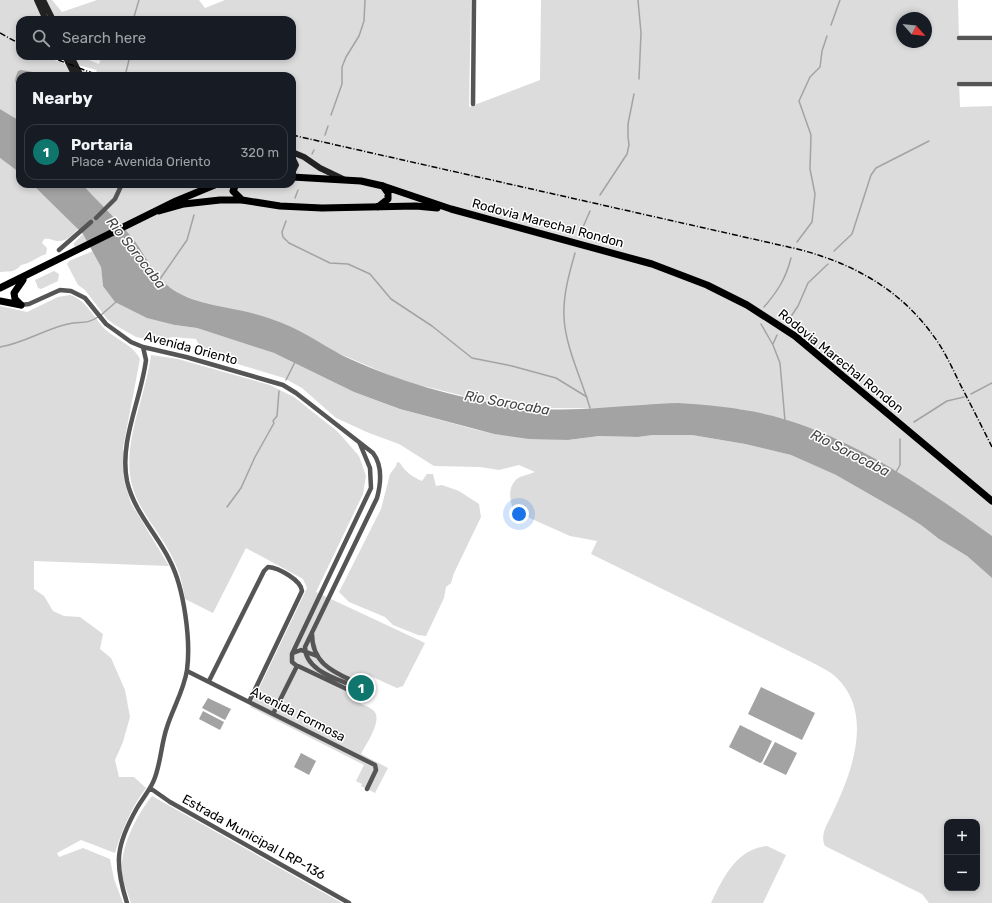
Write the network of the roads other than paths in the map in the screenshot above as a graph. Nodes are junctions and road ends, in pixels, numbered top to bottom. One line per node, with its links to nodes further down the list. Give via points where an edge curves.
1 (37, 0): 4 (main road)
2 (43, 0): 5 (main road)
3 (474, 0): 14 (street)
4 (44, 16)
5 (51, 16)
6 (959, 38): 7 (street)
7 (992, 38)
8 (67, 60): 10 (main road)
9 (73, 60): 11 (main road)
10 (73, 72)
11 (79, 72)
12 (959, 84): 13 (street)
13 (992, 84)
14 (473, 104)
15 (296, 154): 17 (main road)
16 (296, 177): 17 (main road, Rodovia Marechal Rondon)
17 (346, 180): 18 (main road, Rodovia Marechal Rondon)
18 (383, 186): 23 (main road, via 388,193 388,199); 24 (main road, Rodovia Marechal Rondon)
19 (121, 188): 26 (street, via 110,205)
20 (207, 188): 25 (main road, Rodovia Marechal Rondon)
21 (234, 188): 22 (main road, via 234,193)
22 (242, 200): 23 (main road, Rodovia Marechal Rondon, via 316,208); 25 (main road, Rodovia Marechal Rondon, via 196,202)
23 (377, 207): 24 (main road, Rodovia Marechal Rondon, via 416,206)
24 (451, 209): 35 (main road, Rodovia Marechal Rondon, via 652,264 694,279 734,298 772,320 806,345)
25 (159, 211): 29 (main road, Rodovia Marechal Rondon)
26 (96, 218)
27 (91, 222): 28 (street)
28 (59, 250)
29 (26, 276): 30 (main road, Rodovia Marechal Rondon); 32 (main road, via 14,293 15,299)
30 (0, 288)
31 (0, 301): 32 (main road)
32 (21, 305): 33 (street, Avenida Oriento, via 66,290 81,295 101,319 119,335)
33 (143, 347): 34 (street, Avenida Oriento, via 283,385); 43 (street, via 146,360 127,446 127,480 134,502 176,575 186,632)
34 (359, 443): 36 (street, Avenida Oriento, via 376,457 380,472 379,489); 37 (street, Avenida Oriento, via 370,468 372,482 369,496)
35 (992, 500)
36 (313, 631): 38 (street, Avenida Oriento, via 306,644); 39 (street, via 313,646)
37 (293, 653): 38 (street, via 301,650); 40 (street, via 291,660)
38 (306, 655): 39 (street); 40 (street, via 306,662); 41 (street)
39 (317, 656): 42 (street)
40 (297, 666): 45 (street); 47 (street)
41 (313, 666): 42 (street); 45 (street)
42 (324, 666): 45 (street)
43 (187, 671): 44 (street, Avenida Formosa); 48 (street, via 180,696 166,728 156,774)
44 (209, 682): 46 (street, Avenida Formosa); 46 (street, via 264,571 268,567 274,568 297,581 302,591)
45 (355, 687)
46 (249, 702): 47 (street, Avenida Formosa)
47 (273, 714): 49 (street, Avenida Formosa, via 375,765 376,770)
48 (150, 788): 50 (street, via 131,820 120,848 118,868); 51 (street, Estrada Municipal LRP-136, via 170,802)
49 (366, 789)
50 (127, 903)
51 (349, 903)

